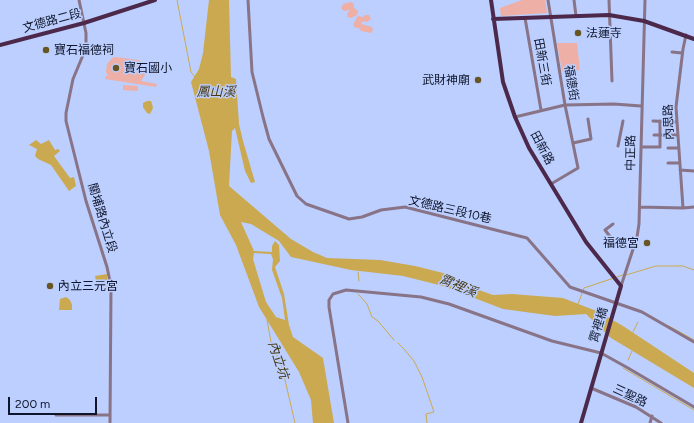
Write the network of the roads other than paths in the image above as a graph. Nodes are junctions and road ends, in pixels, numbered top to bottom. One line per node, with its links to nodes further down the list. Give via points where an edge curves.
1 (79, 0): 15 (street, 關埔路內立段)
2 (155, 0): 15 (main road, 文德路二段)
3 (248, 0): 50 (street, 文德路三段10巷, via 252,72 269,139 297,196 306,204 350,219 380,210 405,207 528,238 570,287)
4 (491, 0): 13 (main road, 田新路)
5 (548, 0): 11 (street, 福德街)
6 (574, 0): 9 (street)
7 (609, 0): 10 (street)
8 (645, 0): 14 (street, 中正路)
9 (576, 16): 10 (main road); 11 (main road)
10 (609, 16): 14 (main road); 21 (street)
11 (552, 17): 12 (main road); 22 (street, 福德街)
12 (525, 18): 13 (main road); 24 (street, 田新三街)
13 (493, 19): 25 (main road, 田新路, via 501,70)
14 (644, 21): 16 (main road); 23 (street, 中正路)
15 (84, 23): 18 (main road, 文德路二段); 55 (street, 關埔路內立段, via 86,48 73,79 66,121 111,286)
16 (686, 35): 17 (main road); 20 (street, 內思路)
17 (694, 39)
18 (0, 45)
19 (672, 52): 20 (street)
20 (682, 53): 30 (street, 內思路, via 676,107)
21 (612, 81)
22 (565, 105): 23 (street); 24 (street); 34 (street, 福德街)
23 (641, 106): 36 (street, 中正路)
24 (541, 110): 25 (street)
25 (515, 117): 43 (main road, 田新路)
26 (588, 120): 34 (street, via 591,139)
27 (623, 121): 35 (street)
28 (653, 121): 29 (street)
29 (660, 121): 30 (street); 32 (street)
30 (677, 122): 33 (street, 內思路)
31 (654, 135): 32 (street)
32 (660, 135): 33 (street); 36 (street, via 660,147)
33 (678, 135): 38 (street, 內思路)
34 (573, 143): 43 (street, 福德街, via 578,168)
35 (618, 146)
36 (641, 147): 44 (street, 中正路)
37 (668, 148): 38 (street)
38 (679, 148): 40 (street, 內思路)
39 (668, 163): 40 (street)
40 (680, 163): 41 (street, 內思路)
41 (680, 170): 42 (street); 46 (street, 內思路)
42 (694, 171)
43 (550, 185): 49 (main road, 田新路, via 586,242)
44 (640, 207): 46 (street); 49 (street, 中正路, via 637,237)
45 (694, 207): 46 (street)
46 (683, 208)
47 (613, 224): 48 (street, via 605,230)
48 (618, 247)
49 (621, 286): 50 (main road, 中正路)
50 (616, 303): 51 (street, 文德路三段10巷, via 642,312); 52 (main road, 霄裡橋)
51 (694, 342)
52 (601, 353): 53 (main road, 霄裡橋); 54 (street); 59 (street, via 552,341 449,304 421,297 346,290 333,294 329,300 329,307)
53 (591, 388): 57 (street, 三聖路); 60 (main road, 霄裡橋)
54 (694, 407)
55 (110, 415): 56 (street); 58 (street, 關埔路內立段)
56 (56, 416)
57 (652, 416): 61 (street); 62 (street, 三聖路)
58 (110, 423)
59 (348, 423)
60 (581, 423)
61 (650, 423)
62 (661, 423)

